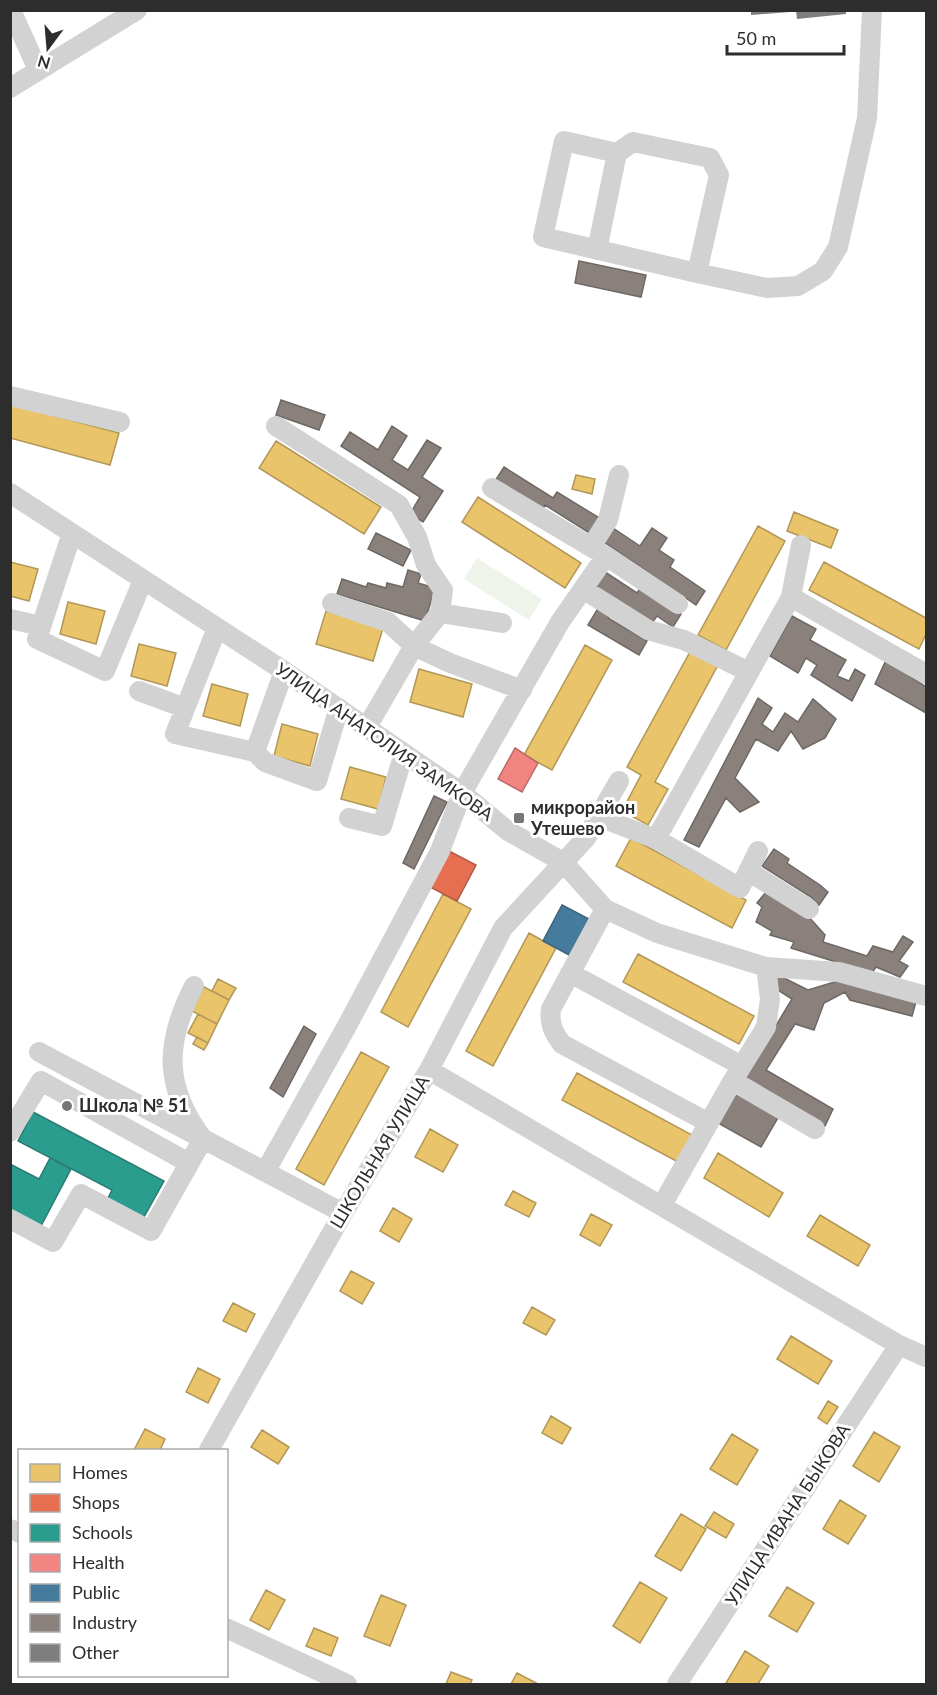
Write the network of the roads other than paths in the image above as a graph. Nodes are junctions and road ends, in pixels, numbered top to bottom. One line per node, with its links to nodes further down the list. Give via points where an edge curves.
1 (11, 10): 4 (street)
2 (137, 10): 4 (street)
3 (872, 10): 8 (street, via 867,117 838,247 823,271 798,286 767,288)
4 (38, 70): 5 (street)
5 (10, 88)
6 (618, 153): 7 (street); 7 (street, via 564,141 543,237); 8 (street, via 633,142 710,158 719,175)
7 (597, 250): 8 (street)
8 (697, 273)
9 (10, 396): 10 (street)
10 (120, 423)
11 (276, 426): 23 (street, via 399,505 417,537 426,565 443,590)
12 (619, 475): 17 (street)
13 (492, 488): 17 (street)
14 (10, 493): 15 (street, УЛИЦА АНАТОЛИЯ ЗАМКОВА)
15 (72, 533): 18 (street, УЛИЦА АНАТОЛИЯ ЗАМКОВА); 26 (street)
16 (801, 545): 20 (street)
17 (599, 552): 19 (street); 22 (street)
18 (143, 580): 26 (street, via 105,670 37,639); 27 (street, УЛИЦА АНАТОЛИЯ ЗАМКОВА)
19 (583, 589): 30 (street, via 648,630 684,640); 32 (street)
20 (791, 597): 30 (street); 31 (street)
21 (332, 603): 28 (street, via 388,622)
22 (678, 604)
23 (440, 613): 25 (street); 28 (street)
24 (10, 619): 26 (street)
25 (502, 623)
26 (41, 626)
27 (217, 628): 29 (street, УЛИЦА АНАТОЛИЯ ЗАМКОВА); 34 (street)
28 (414, 646): 32 (street); 36 (street)
29 (284, 670): 35 (street, УЛИЦА АНАТОЛИЯ ЗАМКОВА); 37 (street)
30 (749, 672): 43 (street)
31 (927, 674)
32 (522, 690): 40 (street)
33 (139, 691): 34 (street)
34 (185, 708): 37 (street, via 175,734)
35 (339, 708): 36 (street, УЛИЦА АНАТОЛИЯ ЗАМКОВА); 37 (street, via 317,781 265,762)
36 (367, 728): 38 (street, УЛИЦА АНАТОЛИЯ ЗАМКОВА)
37 (255, 753)
38 (404, 753): 40 (street, УЛИЦА АНАТОЛИЯ ЗАМКОВА); 42 (street, via 382,826)
39 (620, 781): 41 (street, ШКОЛЬНАЯ УЛИЦА)
40 (462, 793): 45 (street, УЛИЦА АНАТОЛИЯ ЗАМКОВА, via 508,831); 61 (street, via 440,851)
41 (599, 817): 43 (street); 45 (street, ШКОЛЬНАЯ УЛИЦА)
42 (349, 818)
43 (656, 839): 46 (street, via 740,888)
44 (758, 850): 46 (street)
45 (563, 862): 47 (street, УЛИЦА АНАТОЛИЯ ЗАМКОВА); 54 (street, ШКОЛЬНАЯ УЛИЦА, via 503,928)
46 (748, 872): 48 (street)
47 (605, 909): 49 (street, УЛИЦА АНАТОЛИЯ ЗАМКОВА, via 657,933); 50 (street)
48 (809, 909)
49 (766, 967): 52 (street, УЛИЦА АНАТОЛИЯ ЗАМКОВА, via 839,972); 55 (street, via 770,999 766,1027)
50 (570, 973): 55 (street); 56 (street, via 549,1020 562,1044)
51 (194, 986): 59 (street, via 175,1029 171,1056 176,1090 188,1120)
52 (927, 996)
53 (39, 1052): 59 (street)
54 (429, 1070): 62 (street); 63 (street, ШКОЛЬНАЯ УЛИЦА)
55 (737, 1073): 56 (street); 57 (street)
56 (709, 1123): 62 (street)
57 (815, 1129)
58 (10, 1132): 60 (street, via 40,1081)
59 (202, 1138): 60 (street); 61 (street)
60 (189, 1164): 64 (street, via 152,1231 81,1194 53,1242)
61 (265, 1172): 63 (street)
62 (662, 1205): 65 (street)
63 (343, 1213): 67 (street, ШКОЛЬНАЯ УЛИЦА)
64 (10, 1219)
65 (899, 1345): 66 (street); 70 (street, УЛИЦА ИВАНА БЫКОВА)
66 (927, 1357)
67 (209, 1449)
68 (228, 1629): 69 (street)
69 (347, 1684)
70 (677, 1684)

